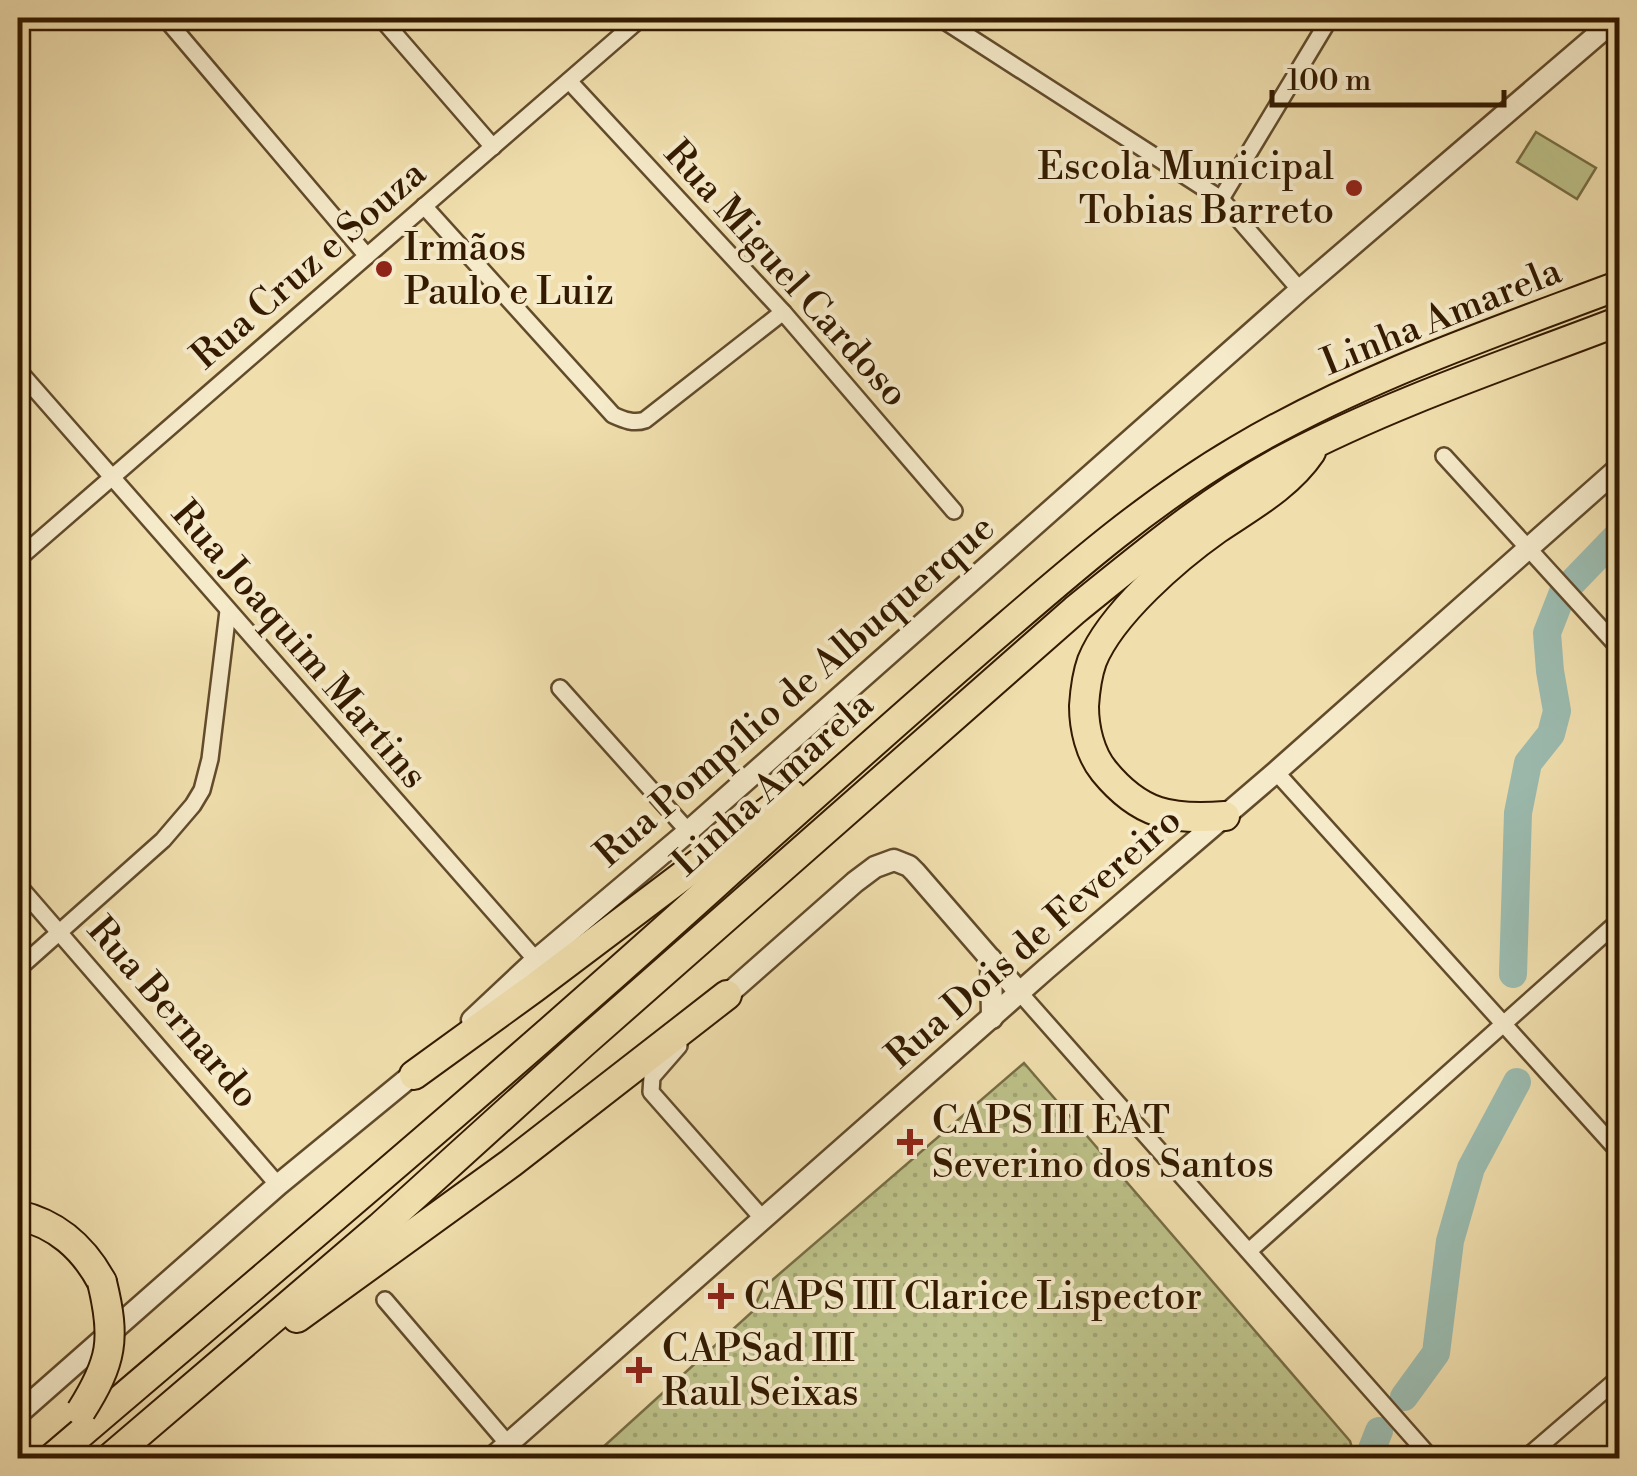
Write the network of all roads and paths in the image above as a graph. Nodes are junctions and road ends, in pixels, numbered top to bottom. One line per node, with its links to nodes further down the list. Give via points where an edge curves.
1 (164, 18): 11 (street)
2 (381, 18): 8 (street)
3 (641, 18): 7 (street, Rua Cruz e Souza)
4 (940, 18): 9 (street)
5 (1330, 18): 9 (street)
6 (1617, 18): 13 (street, Rua Pompílio de Albuquerque)
7 (569, 81): 8 (street, Rua Cruz e Souza); 14 (street, Rua Miguel Cardoso)
8 (493, 147): 10 (street, Rua Cruz e Souza)
9 (1221, 199): 13 (street)
10 (424, 206): 11 (street, Rua Cruz e Souza); 14 (street, via 613,415 638,423)
11 (367, 256): 20 (street, Rua Cruz e Souza)
12 (1620, 285): 27 (highway, Linha Amarela, via 1427,358 1236,450 1101,544)
13 (1300, 290): 30 (street, Rua Pompílio de Albuquerque)
14 (783, 312): 21 (street, Rua Miguel Cardoso)
15 (1620, 320): 17 (highway, Linha Amarela)
16 (18, 370): 20 (street, Rua Joaquim Martins)
17 (1328, 437): 29 (highway, via 1287,481 1158,578 1105,636 1092,661 1085,689 1088,739 1118,788 1173,817); 49 (highway, Linha Amarela, via 1199,513 1075,610)
18 (1444, 456): 22 (street)
19 (1620, 467): 22 (street, Rua Dois de Fevereiro)
20 (110, 478): 23 (street, Rua Cruz e Souza); 24 (street, Rua Joaquim Martins)
21 (954, 511)
22 (1528, 546): 25 (street); 28 (street, Rua Dois de Fevereiro)
23 (18, 559)
24 (228, 611): 33 (street, via 202,790 163,840); 35 (street, Rua Joaquim Martins)
25 (1620, 649)
26 (560, 688): 30 (street)
27 (888, 730): 41 (highway, via 830,764); 52 (highway, Linha Amarela, via 569,1016)
28 (1276, 772): 29 (street, Rua Dois de Fevereiro); 40 (street)
29 (1225, 816): 37 (street, Rua Dois de Fevereiro)
30 (688, 831): 35 (street, Rua Pompílio de Albuquerque)
31 (18, 885): 33 (street, Rua Bernardo)
32 (1620, 920): 40 (street)
33 (59, 933): 36 (street); 43 (street, Rua Bernardo)
34 (990, 959): 37 (street); 38 (street, via 909,866 894,860 875,866); 39 (street)
35 (536, 960): 41 (street, Rua Pompílio de Albuquerque)
36 (18, 969)
37 (1020, 992): 39 (street, Rua Dois de Fevereiro); 46 (street)
38 (726, 995): 45 (street, via 654,1073 651,1092); 49 (highway, via 434,1221)
39 (992, 1018): 45 (street, Rua Dois de Fevereiro)
40 (1504, 1023): 42 (street); 46 (street)
41 (414, 1075): 43 (street, Rua Pompílio de Albuquerque)
42 (1620, 1152)
43 (278, 1185): 50 (street, Rua Pompílio de Albuquerque)
44 (18, 1215): 52 (highway, bridge, via 76,1244 102,1282 109,1309 102,1372)
45 (763, 1220): 51 (street, Rua Dois de Fevereiro)
46 (1248, 1250): 54 (street)
47 (386, 1300): 51 (street)
48 (1620, 1377): 55 (street)
49 (192, 1388): 53 (highway, Linha Amarela)
50 (18, 1414)
51 (507, 1454)
52 (49, 1458)
53 (110, 1458)
54 (1432, 1458)
55 (1526, 1458)

